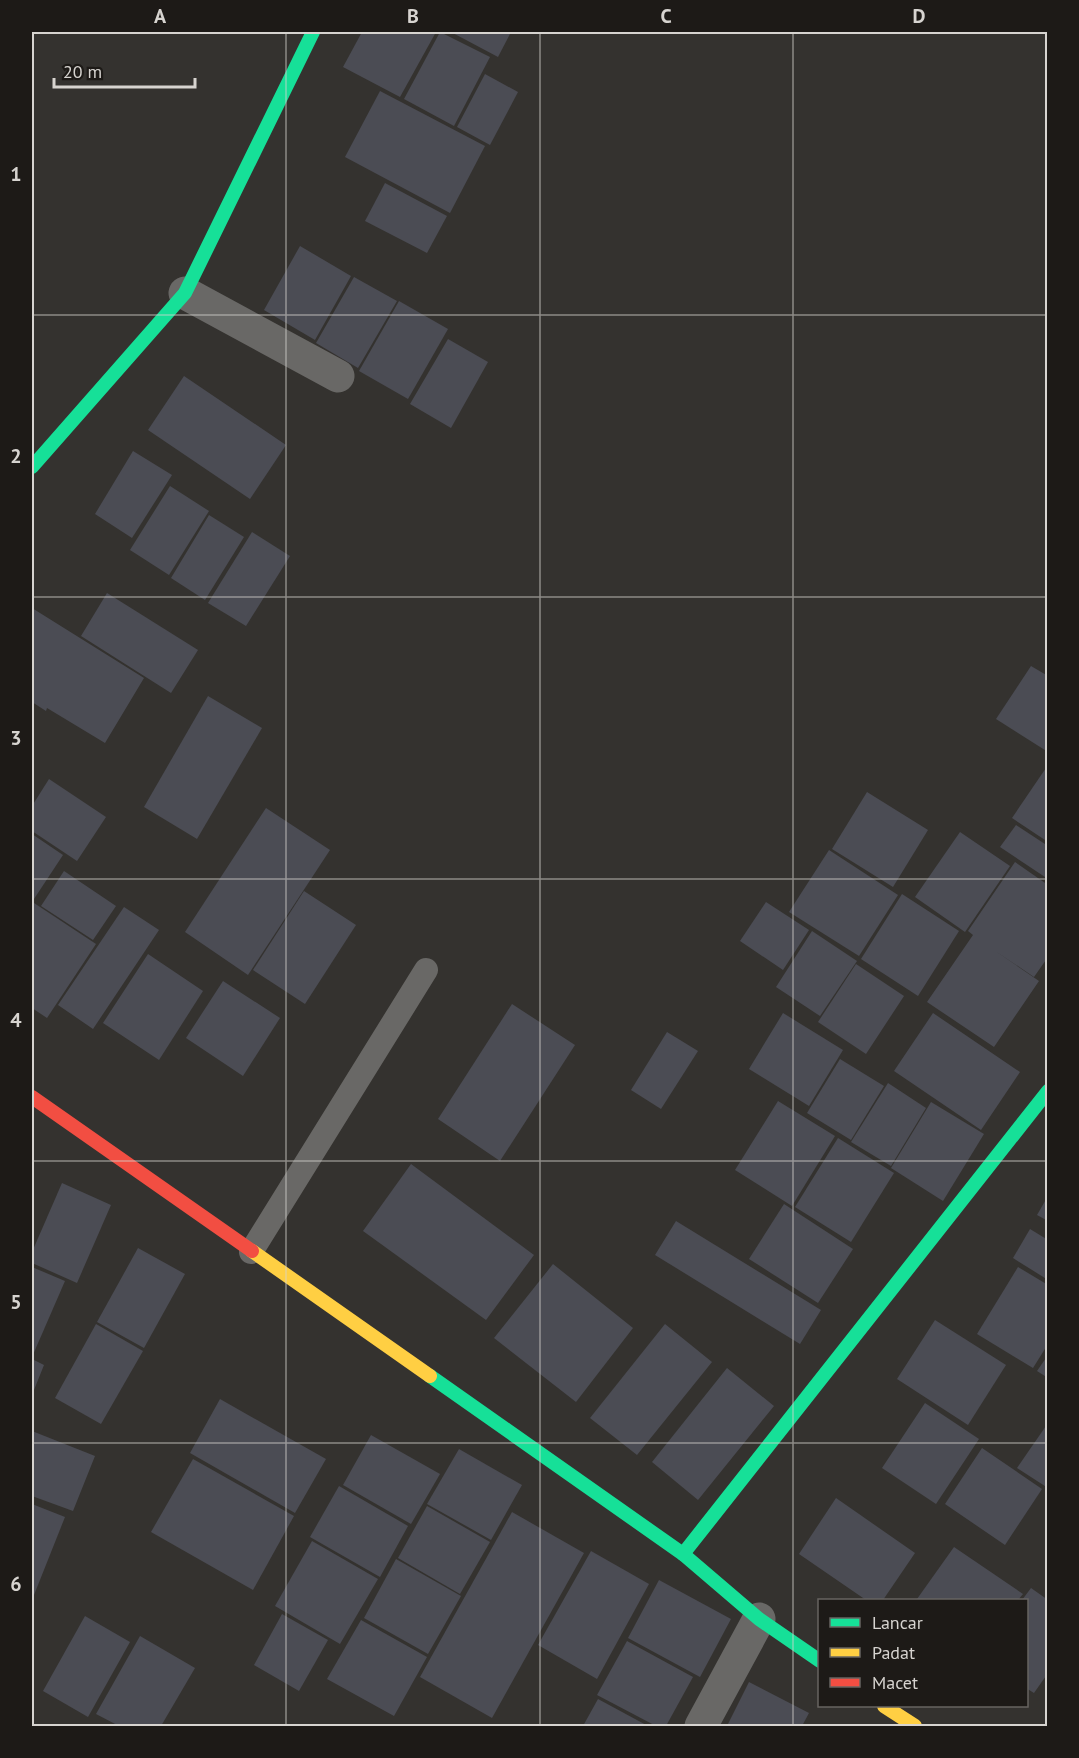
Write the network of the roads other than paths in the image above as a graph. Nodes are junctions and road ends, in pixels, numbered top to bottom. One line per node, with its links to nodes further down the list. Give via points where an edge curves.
1 (314, 32): 2 (street)
2 (185, 293): 3 (street); 4 (street)
3 (338, 376)
4 (32, 467)
5 (426, 970): 8 (lane)
6 (1047, 1091): 9 (street)
7 (32, 1097): 8 (street)
8 (251, 1252): 9 (street)
9 (683, 1554): 10 (street)
10 (759, 1619): 11 (street); 13 (street)
11 (818, 1660)
12 (886, 1707): 14 (street)
13 (701, 1726)
14 (915, 1726)

